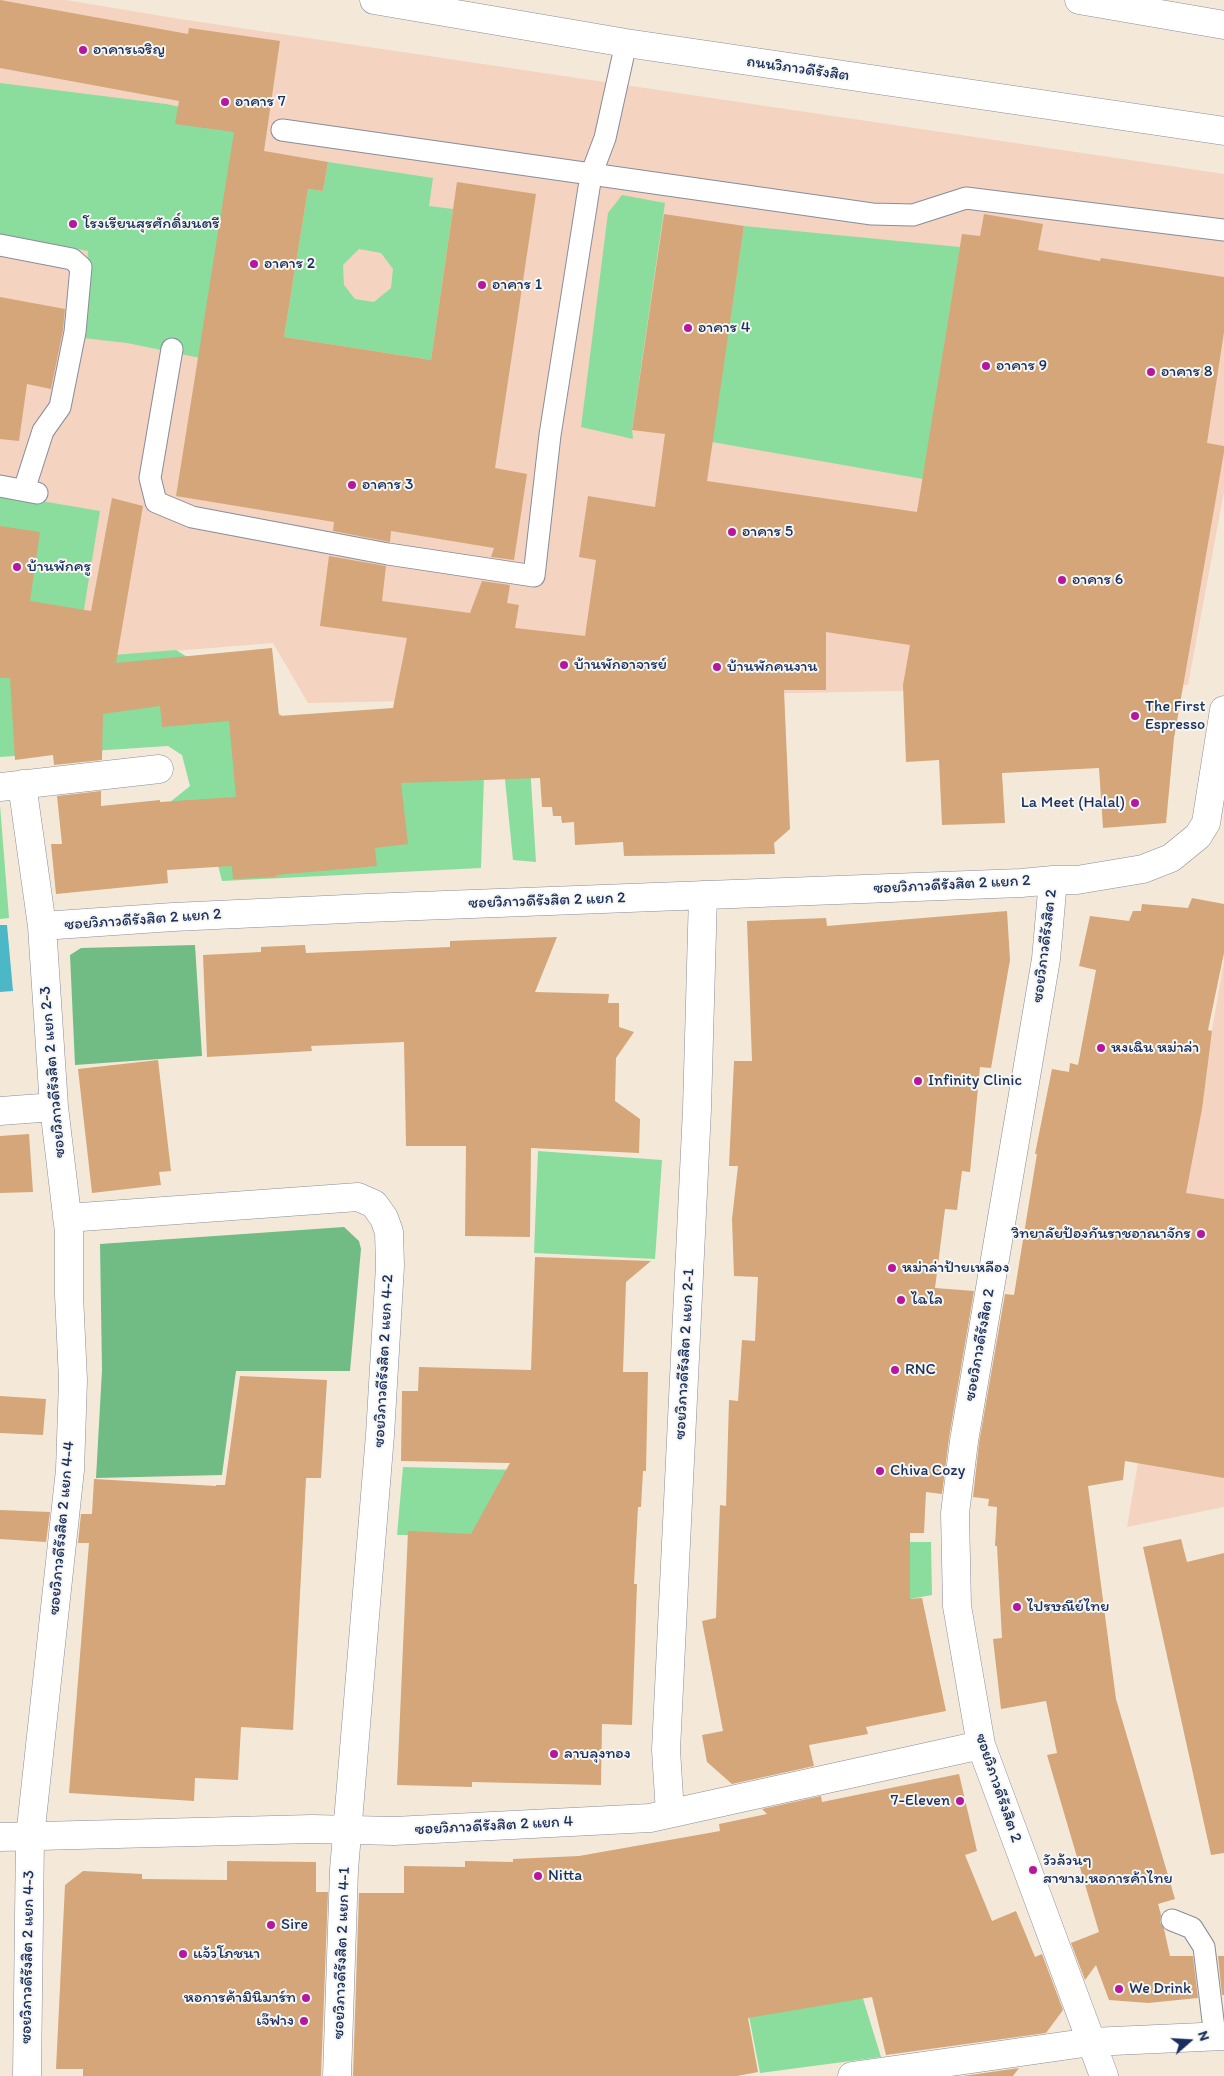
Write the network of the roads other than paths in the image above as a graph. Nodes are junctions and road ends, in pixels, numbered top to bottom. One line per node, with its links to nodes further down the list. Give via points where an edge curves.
1 (374, 0): 4 (main road, ถนนวิภาวดีรังสิต)
2 (1079, 0): 3 (main road)
3 (1224, 25)
4 (626, 43): 6 (main road, ถนนวิภาวดีรังสิต); 7 (lane, via 605,138)
5 (282, 130): 7 (lane)
6 (1224, 132)
7 (591, 175): 8 (lane, via 872,214 913,215 966,198); 10 (lane, via 550,435 534,576 388,554 201,519 156,502 150,478)
8 (1224, 230)
9 (0, 245): 11 (lane, via 72,259 82,267 76,332 60,407 43,431 30,491)
10 (172, 349)
11 (0, 486)
12 (1224, 710): 15 (main road, ซอยวิภาวดีรังสิต 2, via 1206,823 1198,836 1171,858 1143,869 1077,880)
13 (159, 769): 14 (main road)
14 (11, 786): 17 (main road)
15 (1053, 880): 16 (main road, ซอยวิภาวดีรังสิต 2 แยก 2); 21 (main road, ซอยวิภาวดีรังสิต 2, via 1046,959 964,1441 955,1514 957,1606)
16 (703, 894): 17 (main road, ซอยวิภาวดีรังสิต 2 แยก 2, via 174,917); 22 (main road, ซอยวิภาวดีรังสิต 2 แยก 2-1, via 697,1108 666,1750)
17 (42, 926): 18 (main road, ซอยวิภาวดีรังสิต 2 แยก 2-3)
18 (54, 1107): 19 (main road); 20 (main road, ซอยวิภาวดีรังสิต 2 แยก 2-3)
19 (0, 1111)
20 (67, 1218): 23 (main road, ซอยวิภาวดีรังสิต 2 แยก 4-2, via 358,1197 374,1204 384,1218 389,1232 390,1266); 25 (main road, ซอยวิภาวดีรังสิต 2 แยก 4-4, via 74,1380 70,1470)
21 (981, 1745): 22 (main road, ซอยวิภาวดีรังสิต 2 แยก 4); 28 (main road, ซอยวิภาวดีรังสิต 2)
22 (670, 1813): 23 (main road, ซอยวิภาวดีรังสิต 2 แยก 4, via 650,1818 394,1831)
23 (349, 1830): 25 (main road, ซอยวิภาวดีรังสิต 2 แยก 4); 30 (main road, ซอยวิภาวดีรังสิต 2 แยก 4-1, via 344,1870)
24 (0, 1837): 25 (main road, ซอยวิภาวดีรังสิต 2 แยก 4)
25 (30, 1837): 29 (main road, ซอยวิภาวดีรังสิต 2 แยก 4-3)
26 (1172, 1920): 27 (lane, via 1192,1928 1204,1947)
27 (1219, 2036): 28 (main road)
28 (1091, 2042): 31 (main road); 32 (main road, ซอยวิภาวดีรังสิต 2)
29 (27, 2076)
30 (337, 2076)
31 (852, 2076)
32 (1104, 2076)

